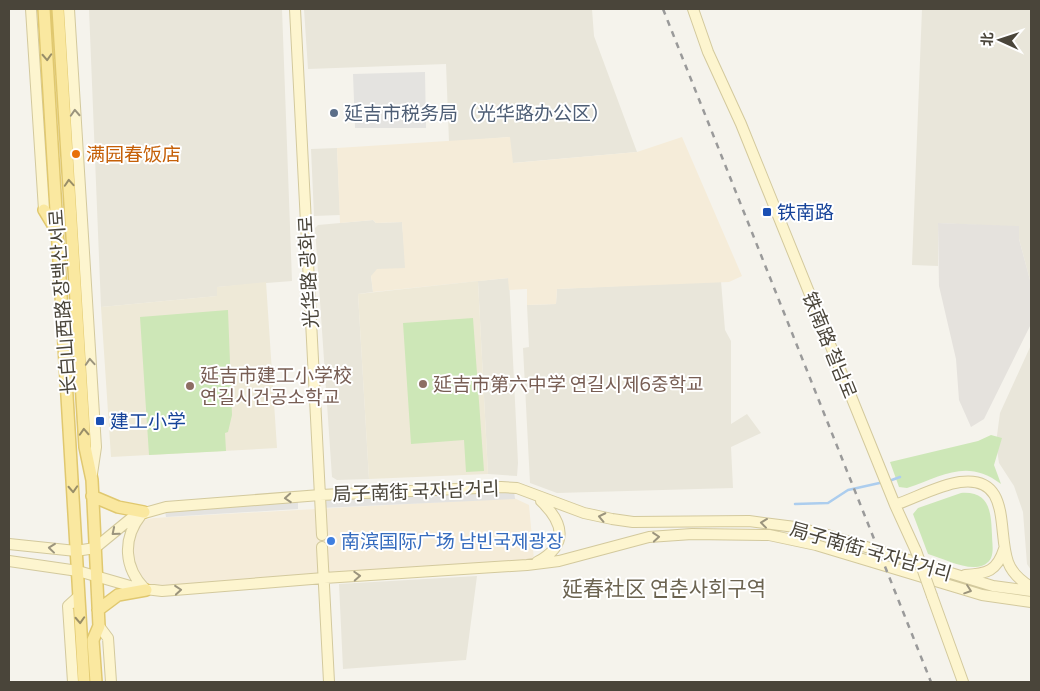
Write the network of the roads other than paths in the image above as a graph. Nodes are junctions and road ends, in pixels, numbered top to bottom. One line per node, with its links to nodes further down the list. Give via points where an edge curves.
1 (31, 9): 7 (main road, 长白山西路 장백산서로)
2 (44, 9): 8 (main road, 长白山西路 장백산서로, one-way to 8)
3 (58, 9): 9 (main road, 长白山西路 장백산서로, one-way to 3, via 85,447)
4 (70, 9): 9 (main road, 长白山西路 장백산서로, one-way to 4, via 96,447)
5 (295, 9): 10 (main road, 光华路 광화로)
6 (693, 9): 13 (main road, 铁南路 철남로)
7 (44, 210): 8 (main road)
8 (57, 231): 20 (main road, 长白山西路 장백산서로, one-way to 20)
9 (92, 480): 11 (main road, 长白山西路 장백산서로)
10 (320, 495): 12 (main road, 局子南街 국자남거리, via 501,487 517,488); 14 (main road, 局子南街 국자남거리, one-way to 14, via 166,507); 15 (main road, 光华路 광화로)
11 (92, 496): 14 (main road, via 118,507); 18 (main road, 长白山西路 장백산서로)
12 (536, 496): 22 (main road, via 556,517 560,530 551,552); 24 (main road, 局子南街 국자남거리, one-way to 12, via 795,527 749,521 619,520 584,513)
13 (895, 505): 19 (main road, via 956,483 979,483 998,500); 39 (main road, 铁南路 철남로, bridge, via 916,551)
14 (144, 512): 18 (main road, 局子南街 국자남거리, one-way to 18, via 134,516); 28 (main road, via 130,536 128,556 132,574)
15 (322, 535)
16 (9, 544): 20 (main road, one-way to 16)
17 (322, 547): 26 (main road)
18 (95, 548): 20 (main road); 25 (main road, 长白山西路 장백산서로)
19 (1005, 548): 24 (main road, via 1000,561 991,570); 27 (main road, via 1014,572)
20 (76, 551): 23 (main road, 长白山西路 장백산서로)
21 (9, 561): 23 (main road, 局子南街 국자남거리)
22 (534, 564): 26 (main road, 局子南街 국자남거리, one-way to 22); 31 (main road, 局子南街 국자남거리, one-way to 31, via 573,558 649,537 769,535 816,545 982,594)
23 (78, 572): 25 (main road, 局子南街 국자남거리); 30 (main road, 长白山西路 장백산서로)
24 (957, 575): 29 (main road, 局子南街 국자남거리, via 992,586)
25 (96, 576): 28 (main road, 局子南街 국자남거리); 32 (main road, 长白山西路 장백산서로)
26 (324, 578): 28 (main road, 局子南街 국자남거리, one-way to 26); 38 (main road)
27 (1031, 587)
28 (146, 590): 32 (main road, via 118,595)
29 (1031, 591)
30 (79, 596): 34 (main road, 长白山西路 장백산서로, via 68,606); 35 (main road, 长白山西路 장백산서로, one-way to 35)
31 (1031, 602)
32 (98, 610): 33 (main road, 长白山西路 장백산서로)
33 (99, 626): 36 (main road, 长白山西路 장백산서로, via 93,640); 37 (main road, 长白山西路 장백산서로, via 108,638)
34 (73, 682)
35 (84, 682)
36 (96, 682)
37 (111, 682)
38 (329, 682)
39 (963, 682)

